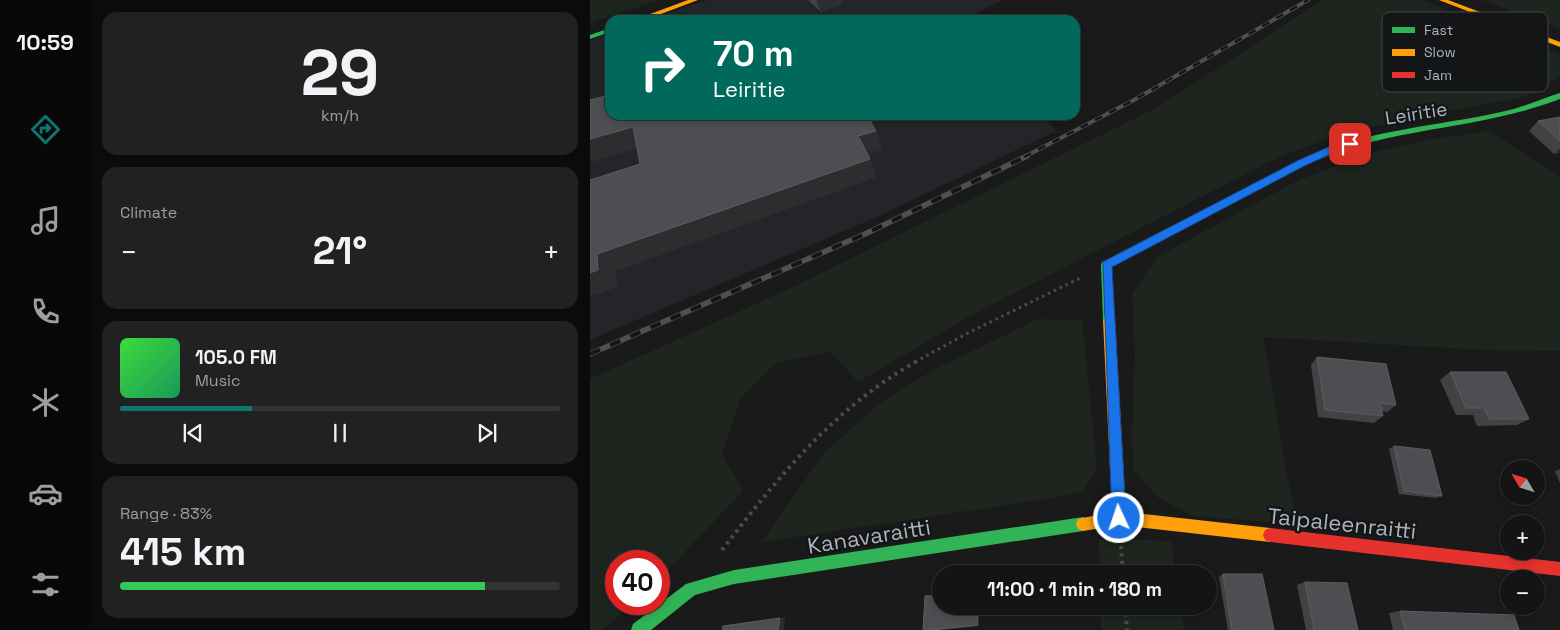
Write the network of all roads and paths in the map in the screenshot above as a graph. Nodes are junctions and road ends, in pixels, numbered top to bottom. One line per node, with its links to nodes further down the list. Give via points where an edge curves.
1 (696, 0): 4 (street)
2 (1442, 0): 3 (street)
3 (1473, 12)
4 (652, 15)
5 (605, 32): 6 (street)
6 (590, 37)
7 (1548, 40): 8 (street)
8 (1560, 45)
9 (1560, 96): 10 (street, Leiritie, via 1534,108 1485,120 1378,137 1336,148)
10 (1106, 265): 11 (street); 12 (path, via 916,359 855,402 788,465)
11 (1119, 518): 13 (street, Taipaleenraitti); 15 (street, Kanavaraitti, via 734,577 691,590)
12 (721, 551)
13 (1560, 570)
14 (1126, 615): 16 (path)
15 (639, 630)
16 (1127, 630)

